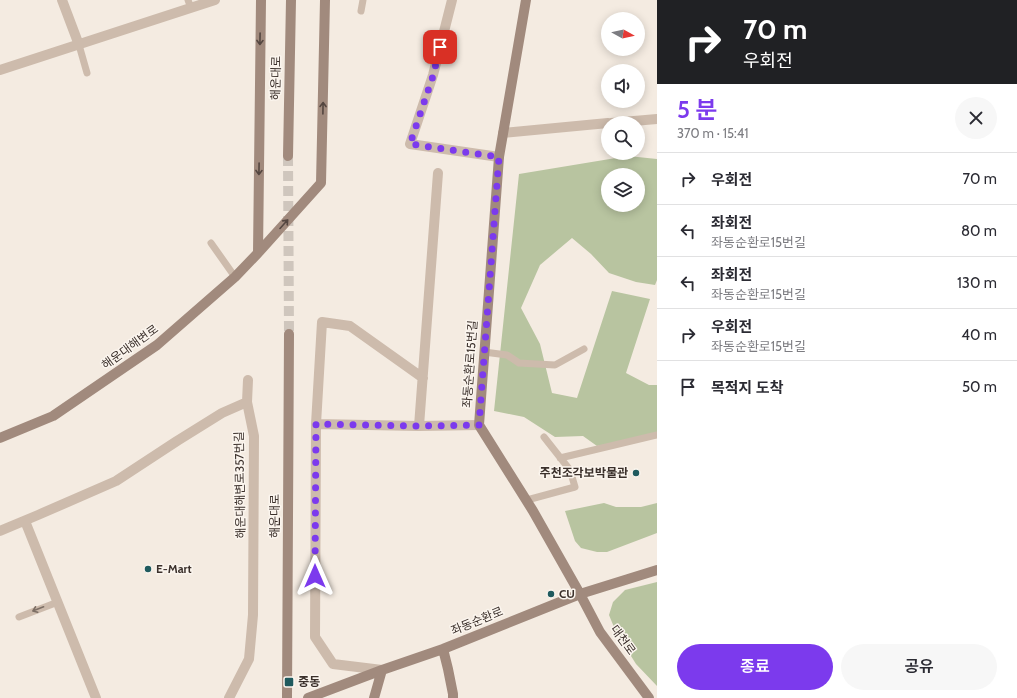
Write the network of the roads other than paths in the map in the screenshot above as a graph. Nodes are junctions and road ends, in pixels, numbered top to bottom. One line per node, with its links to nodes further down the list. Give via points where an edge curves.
1 (62, 0): 11 (street)
2 (215, 0): 9 (street)
3 (261, 0): 22 (street, one-way to 22)
4 (291, 0): 18 (street, 해운대로)
5 (325, 0): 22 (street, 해운대해변로, one-way to 5, via 321,183)
6 (363, 0): 10 (lane)
7 (452, 0): 19 (street, via 433,76 410,144)
8 (526, 0): 17 (street, 좌동순환로15번길)
9 (190, 4): 11 (street)
10 (361, 11)
11 (79, 45): 12 (street); 13 (lane)
12 (0, 70)
13 (88, 73)
14 (657, 119): 15 (street)
15 (645, 120)
16 (601, 124): 17 (street)
17 (503, 133): 19 (street, 좌동순환로15번길)
18 (288, 156)
19 (499, 157): 26 (street, 좌동순환로15번길)
20 (438, 173): 27 (street)
21 (211, 243): 23 (lane)
22 (258, 253): 23 (street, 해운대해변로)
23 (235, 277): 35 (street, 해운대해변로, via 157,345 53,416)
24 (289, 334): 48 (street, 해운대로)
25 (584, 349): 26 (lane, via 555,365 519,363 507,355)
26 (484, 352): 31 (street, 좌동순환로15번길)
27 (423, 378): 30 (street, via 350,326 322,322); 32 (street)
28 (248, 380): 29 (street, 해운대해변로357번길)
29 (247, 402): 38 (street, via 222,413 116,481); 47 (street, 해운대해변로357번길, via 254,436 253,615 248,659)
30 (316, 424): 32 (street); 45 (street, via 315,638 333,664)
31 (479, 425): 32 (street); 37 (street, 좌동순환로15번길)
32 (419, 426)
33 (657, 435): 36 (lane)
34 (544, 437): 36 (lane)
35 (0, 438)
36 (560, 458): 37 (lane, via 570,470 575,487)
37 (527, 500): 41 (street, 좌동순환로15번길)
38 (25, 521): 39 (street); 42 (street)
39 (0, 531)
40 (657, 570): 41 (street, 좌동순환로)
41 (580, 594): 44 (street, 좌동순환로); 52 (street, 대천로, via 600,632)
42 (58, 602): 43 (lane, one-way to 43); 46 (street)
43 (19, 617)
44 (443, 649): 45 (street, 좌동순환로); 51 (street)
45 (382, 670): 49 (street, 좌동순환로); 50 (street)
46 (96, 698)
47 (229, 698)
48 (287, 698)
49 (308, 698)
50 (374, 698)
51 (453, 698)
52 (649, 698)

